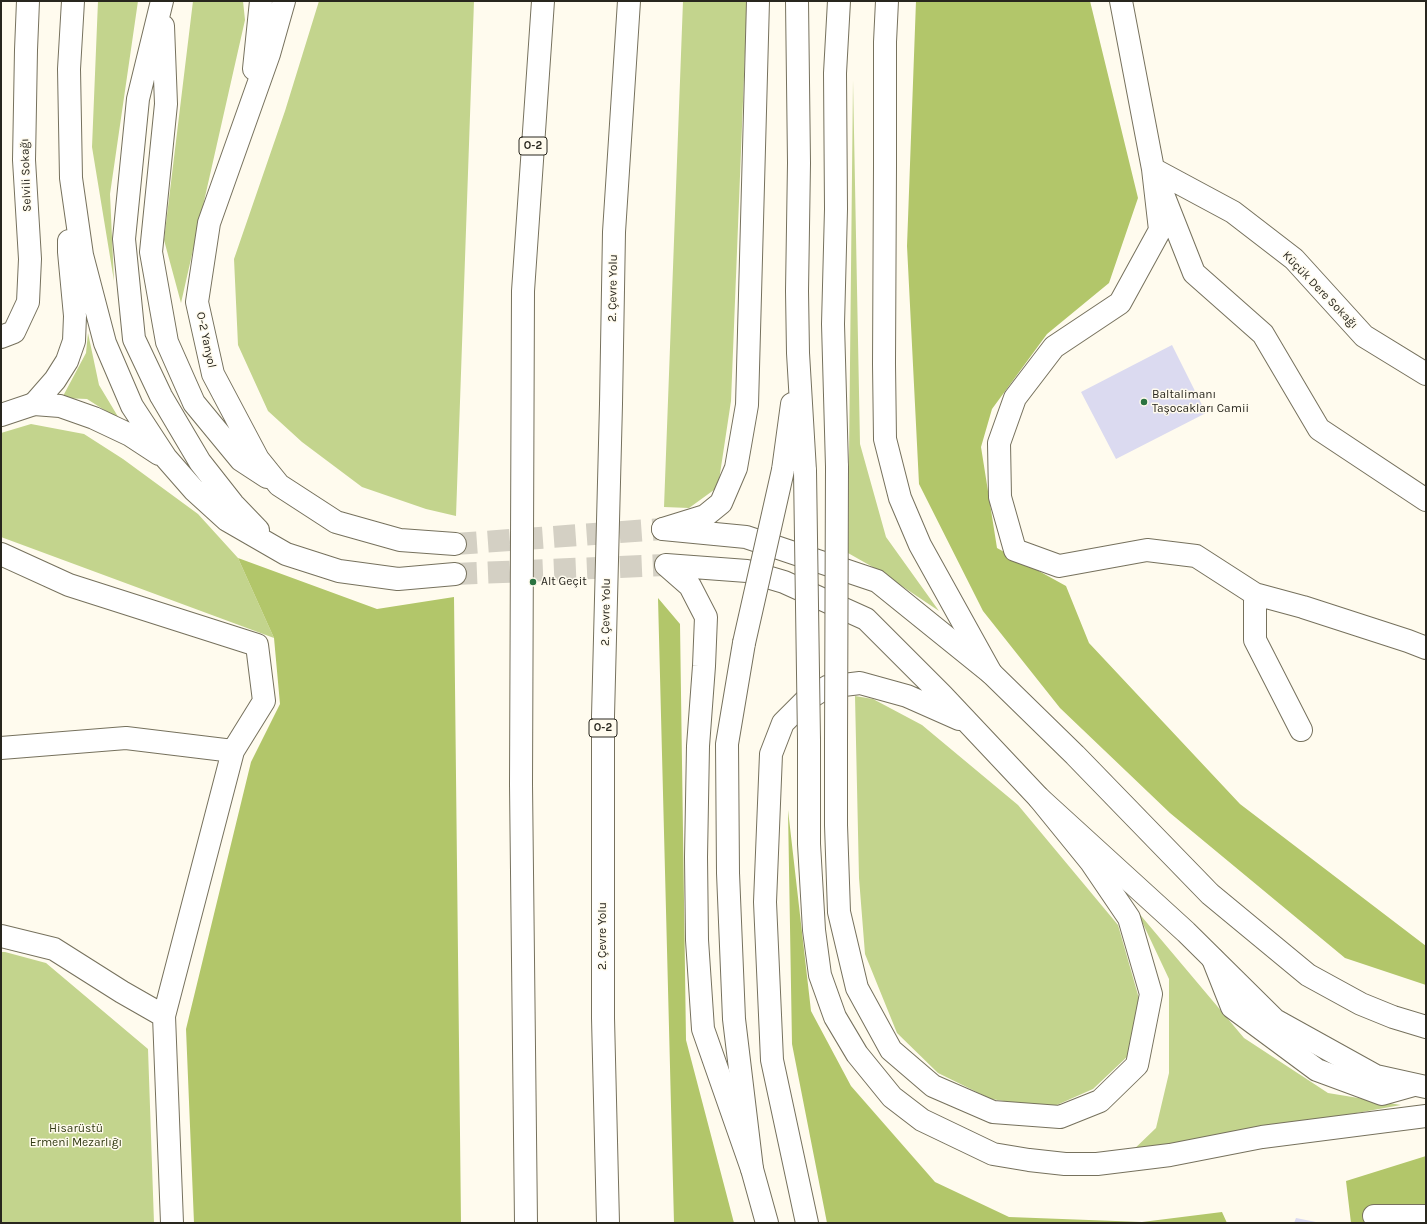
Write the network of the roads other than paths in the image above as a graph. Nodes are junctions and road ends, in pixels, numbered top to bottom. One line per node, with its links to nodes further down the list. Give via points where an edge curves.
1 (28, 1): 20 (main road, Selvili Sokağı, via 24,160 30,259 28,302 14,332)
2 (73, 1): 17 (main road, via 69,70)
3 (162, 1): 26 (main road, via 166,104 151,252 167,342 194,403 241,460); 30 (main road, via 138,98 124,239 134,340 161,396 200,462 254,527)
4 (261, 1): 15 (main road)
5 (284, 1): 15 (main road, O-2 Yanyol)
6 (530, 1): 19 (main road)
7 (543, 1): 19 (main road, O-2)
8 (629, 1): 18 (main road, 2. Çevre Yolu / O-2)
9 (641, 1): 18 (main road)
10 (758, 1): 34 (main road, via 747,405 736,468 722,503 705,516 663,529 746,537 877,581)
11 (797, 1): 21 (main road)
12 (840, 1): 39 (main road, bridge, via 836,73 834,324 837,467 836,825 840,912 857,988 891,1050 933,1086 993,1112 1060,1117 1100,1101 1137,1065 1151,994 1129,918 1091,862)
13 (887, 1): 34 (main road, via 884,364 886,439 900,498 920,545)
14 (1121, 1): 16 (main road)
15 (252, 102): 26 (main road, O-2 Yanyol, via 209,223 197,302 213,374 258,458)
16 (1153, 169): 22 (main road, Küçük Dere Sokağı, via 1233,212 1294,259 1364,336); 27 (main road, via 1194,274 1263,334 1319,429); 32 (main road, via 1160,230 1120,303 1054,347 1015,398 999,443 1000,497 1015,550 1059,566 1147,550 1196,556)
17 (71, 178): 23 (main road, via 69,252 75,316 74,341 67,361 55,380); 25 (main road, via 82,255 105,343 132,406)
18 (614, 232): 50 (main road, 2. Çevre Yolu / O-2, via 603,716 603,1018)
19 (523, 291): 49 (main road, O-2, via 521,784)
20 (1, 337)
21 (798, 353): 44 (main road, bridge, via 805,471 810,844 814,930 820,974 835,1017 857,1054 892,1097 922,1120 993,1154 1065,1164 1097,1164 1170,1155 1262,1137); 45 (main road, bridge, via 783,470 744,644 727,744 728,873 734,1019)
22 (1426, 374)
23 (34, 404): 24 (main road); 25 (main road, via 60,406 94,418 130,435)
24 (1, 415)
25 (166, 458): 30 (main road, via 194,490 227,520)
26 (279, 485): 28 (main road, O-2 Yanyol, via 336,522 400,540)
27 (1426, 500)
28 (454, 544)
29 (1, 554): 38 (main road, via 69,585 257,645 264,701)
30 (286, 554): 31 (main road, via 339,571 398,579)
31 (455, 574)
32 (1255, 594): 33 (main road, via 1303,607); 36 (main road, via 1255,640)
33 (1426, 648)
34 (991, 673): 42 (main road, via 1210,894 1308,976 1361,1004)
35 (968, 722): 39 (main road); 45 (main road, via 866,619 784,582 747,571 666,565 690,586 706,617 698,746 696,857 697,940 703,1029); 52 (main road, via 907,696 860,683 827,687 805,701 783,723 771,754 766,902 772,1060)
36 (1301, 730)
37 (1, 748): 38 (main road, via 126,738)
38 (233, 751): 41 (main road)
39 (1039, 798): 43 (main road, via 1186,932 1275,1020 1376,1076)
40 (1, 936): 41 (main road, via 54,948)
41 (164, 1016): 48 (main road)
42 (1426, 1027)
43 (1420, 1086)
44 (1426, 1116)
45 (752, 1169): 51 (main road)
46 (1374, 1216): 47 (main road)
47 (1426, 1216)
48 (172, 1223)
49 (526, 1223)
50 (608, 1223)
51 (767, 1223)
52 (807, 1223)

